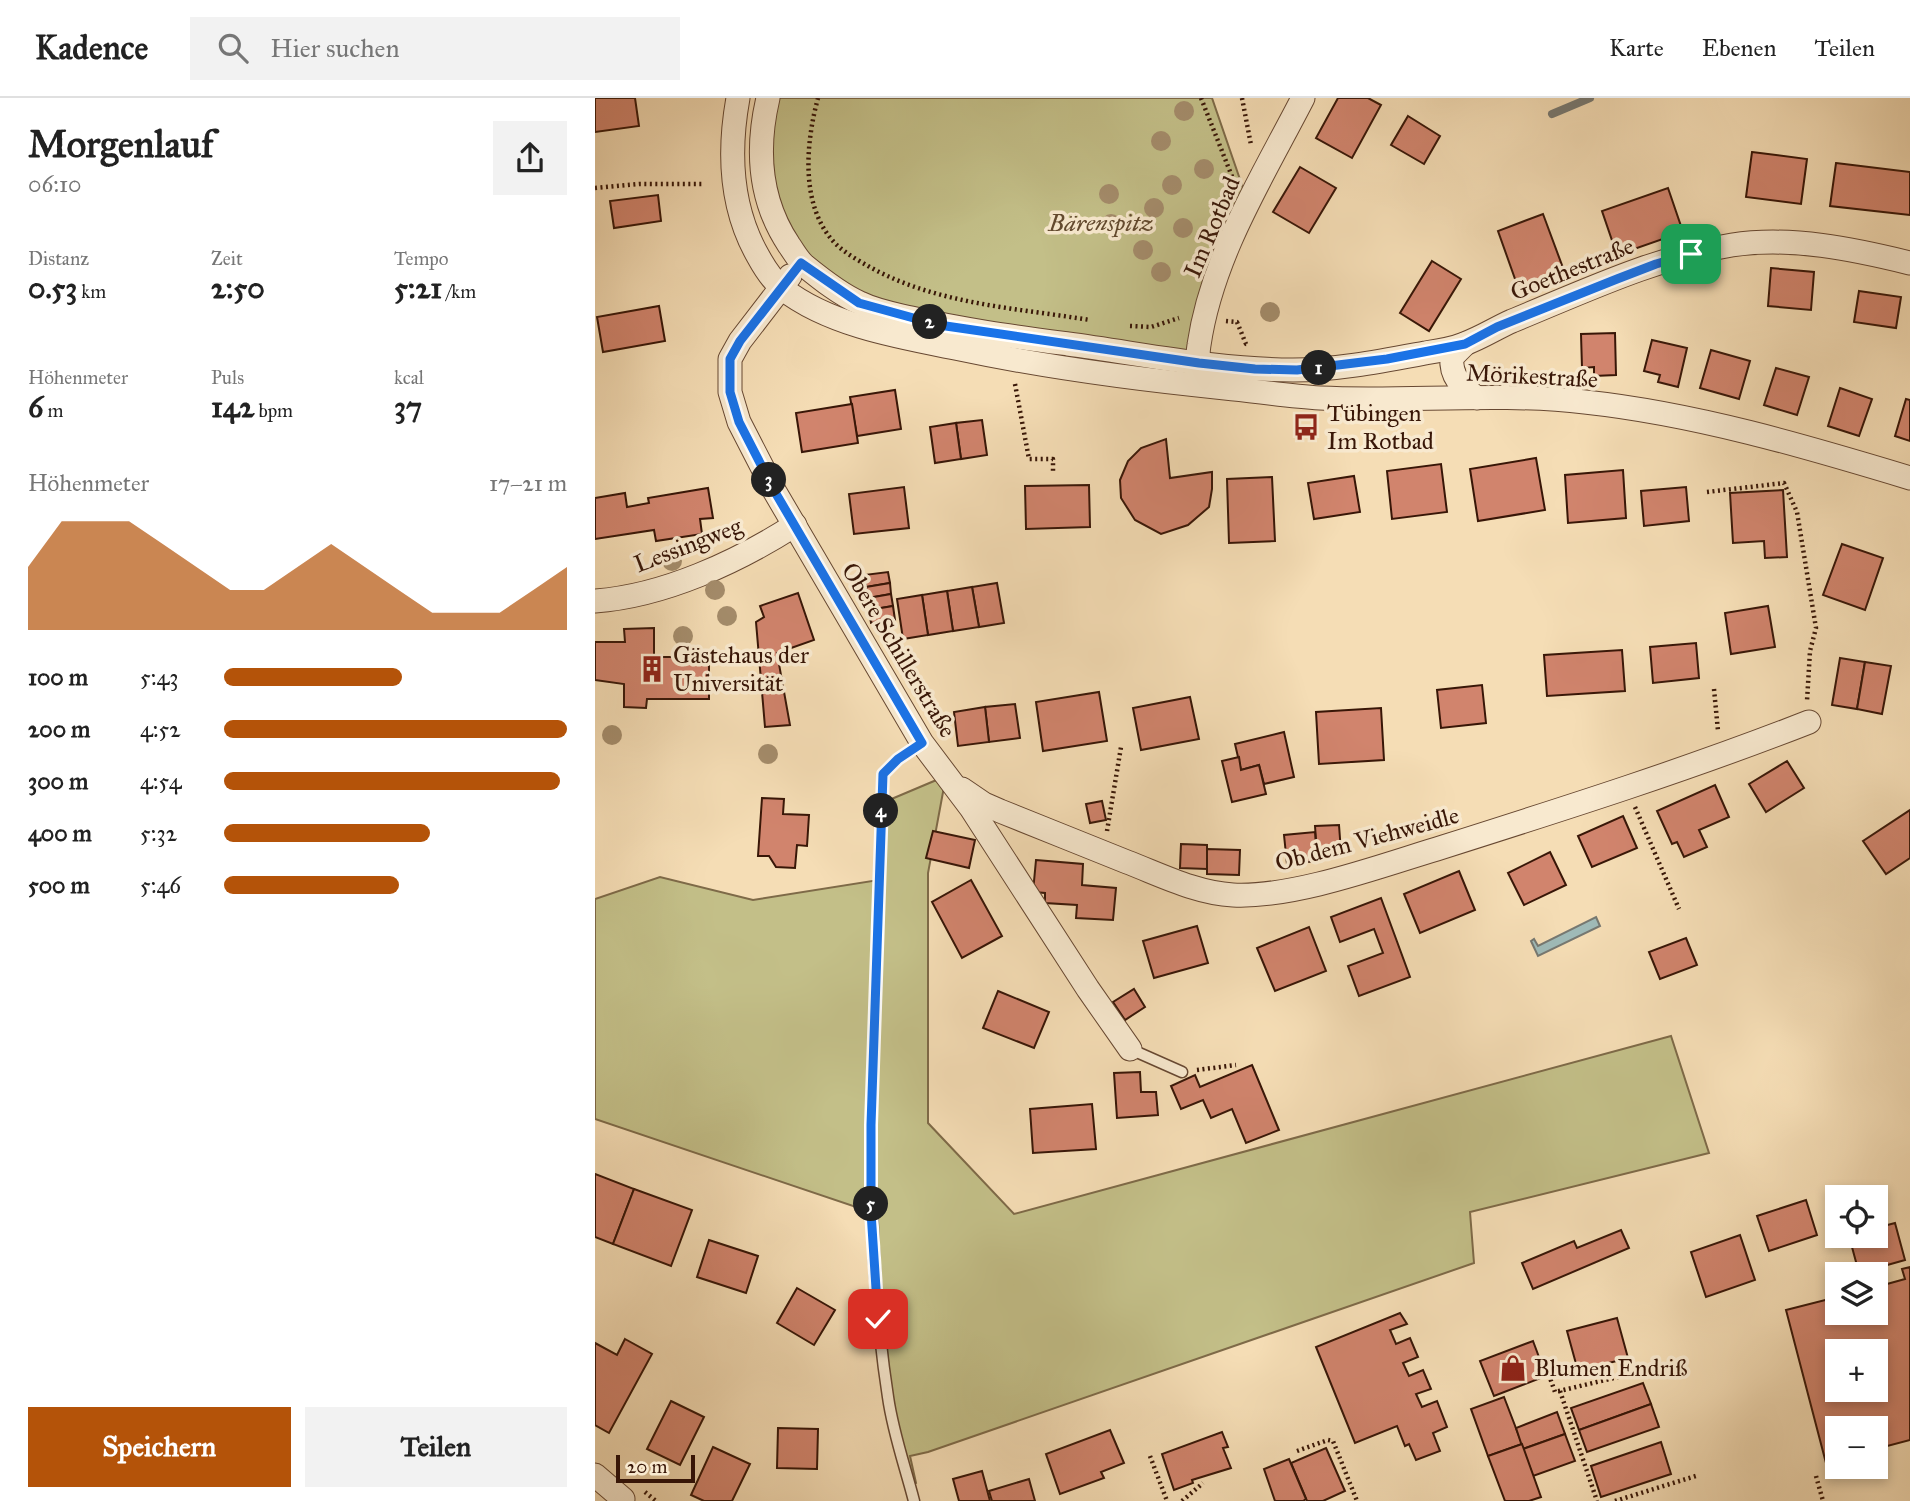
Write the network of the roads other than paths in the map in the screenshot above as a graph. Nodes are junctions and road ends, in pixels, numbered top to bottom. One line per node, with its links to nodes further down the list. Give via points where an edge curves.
1 (738, 98): 6 (street, via 732,136 736,202 747,237)
2 (768, 98): 4 (street, via 762,122 763,182 770,211)
3 (1303, 98): 8 (street, Im Rotbad, via 1240,220 1217,276 1198,347)
4 (801, 263): 6 (street, Obere Schillerstraße); 8 (street, Mörikestraße, via 859,303 894,314)
5 (1910, 263): 7 (street, Goethestraße, via 1801,243 1732,245 1656,264)
6 (781, 288): 8 (street, Mörikestraße, via 821,312 890,335 1135,378); 11 (street, Obere Schillerstraße, via 730,359 730,392 755,456)
7 (1465, 344): 8 (street, Goethestraße, via 1297,370); 9 (street, via 1452,357 1451,368 1457,381)
8 (1199, 374): 9 (street, Mörikestraße, via 1319,398)
9 (1477, 398): 10 (street, Mörikestraße, via 1583,401 1674,416)
10 (1910, 478)
11 (795, 525): 12 (street, Lessingweg, via 692,577); 14 (street, Obere Schillerstraße, via 922,743)
12 (595, 601)
13 (1809, 722): 14 (street, Ob dem Viehweidle, via 1720,756 1389,864 1261,894 1202,890 983,804)
14 (946, 776): 15 (street, Obere Schillerstraße)
15 (1130, 1049): 16 (lane)
16 (1182, 1072)
17 (871, 1125): 20 (lane, via 878,1319 888,1399)
18 (595, 1475): 19 (street)
19 (623, 1500)
20 (914, 1501)

